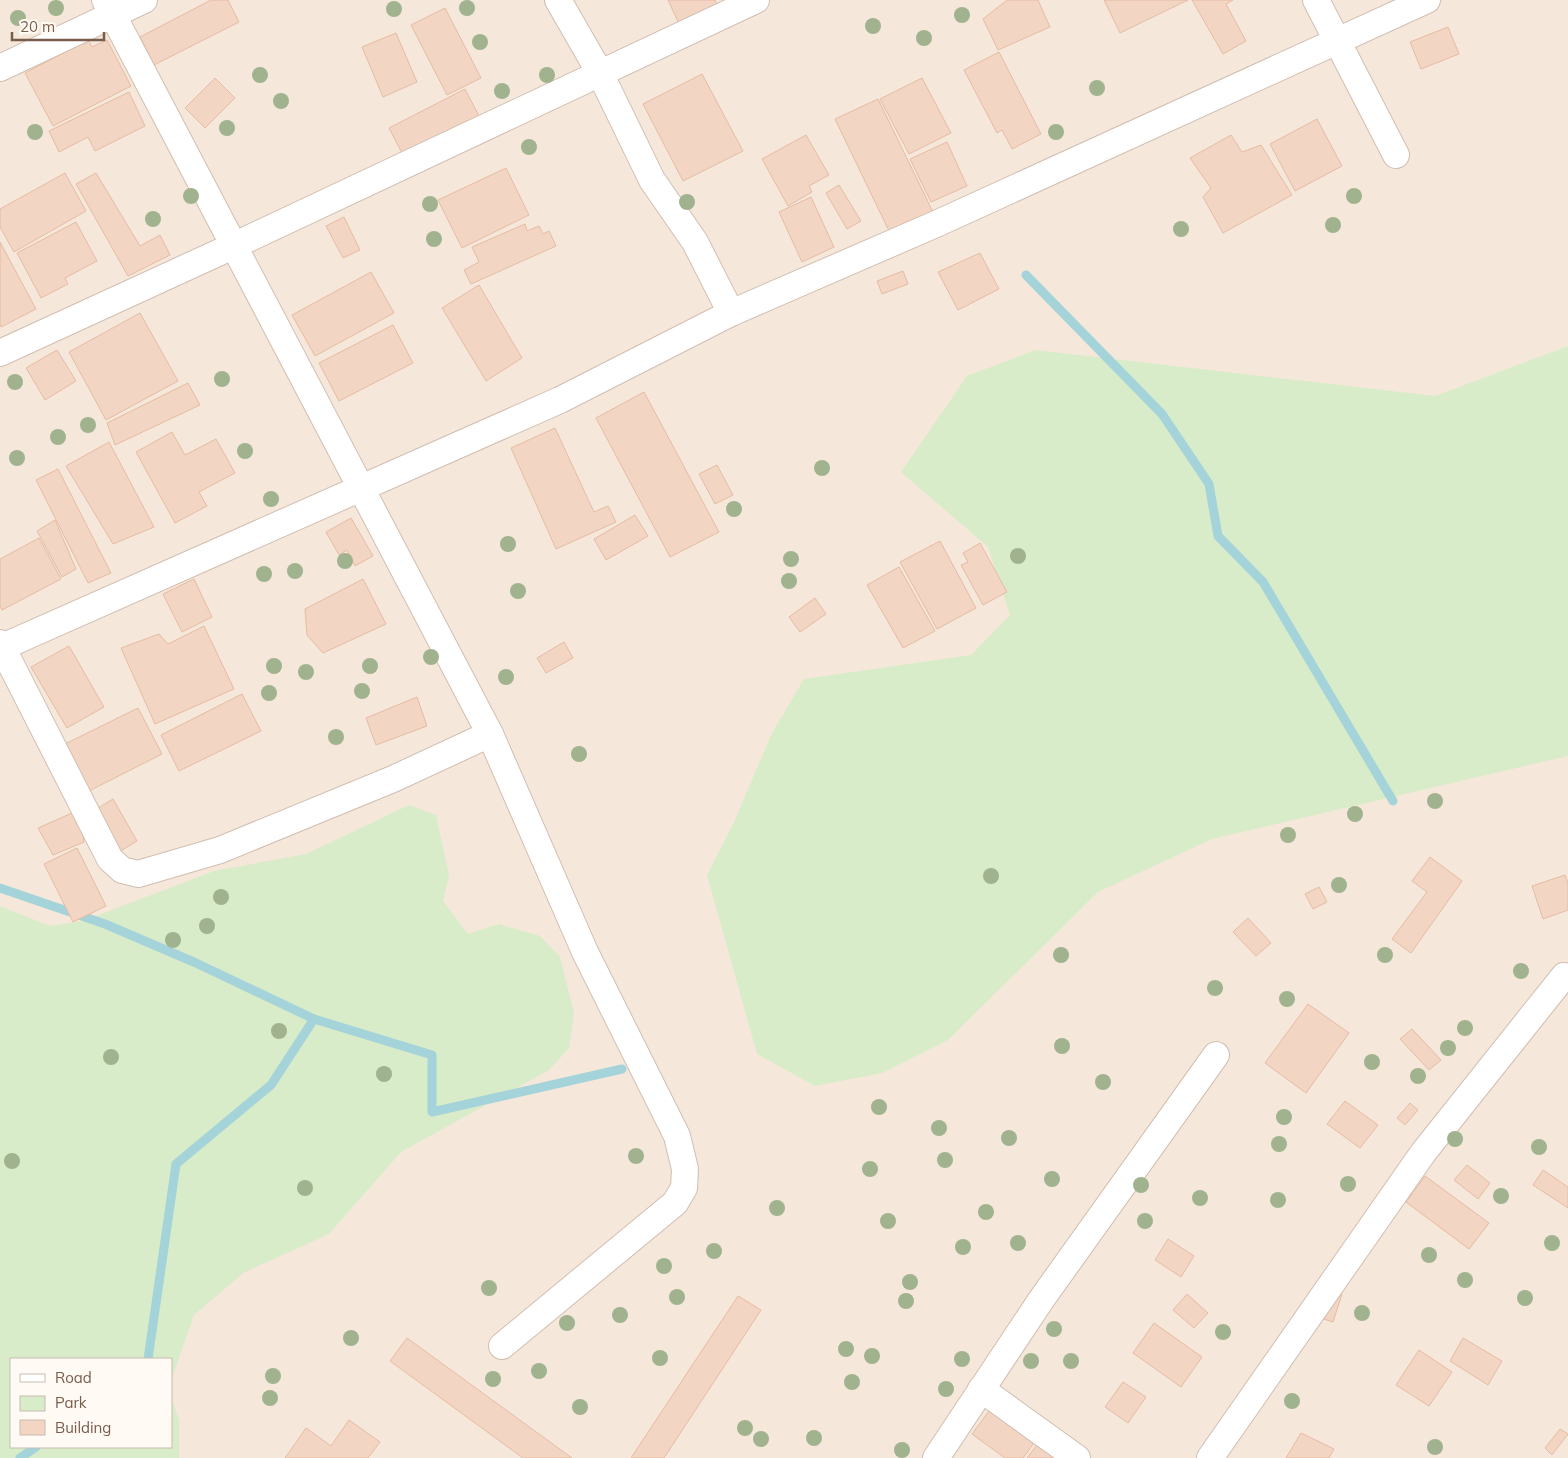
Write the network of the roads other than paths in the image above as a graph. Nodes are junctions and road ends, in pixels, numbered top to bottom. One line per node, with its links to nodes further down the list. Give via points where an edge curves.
1 (144, 0): 6 (street)
2 (558, 0): 9 (street)
3 (756, 0): 9 (street)
4 (1316, 0): 7 (street)
5 (1427, 0): 7 (street)
6 (109, 8): 8 (street); 11 (street)
7 (1337, 40): 10 (street); 12 (street, via 936,224)
8 (0, 68)
9 (600, 73): 11 (street); 12 (street, via 652,180 695,242)
10 (1396, 155)
11 (233, 246): 13 (street); 14 (street)
12 (730, 313): 14 (street, via 560,400)
13 (0, 353)
14 (360, 488): 15 (street); 16 (street)
15 (1, 646): 16 (street, via 110,859 122,870 138,874 220,850 393,779)
16 (490, 734): 19 (street, via 585,952 677,1136 685,1169 684,1188 675,1203)
17 (1564, 976): 23 (street, via 1423,1153)
18 (1216, 1056): 20 (street)
19 (502, 1346)
20 (981, 1389): 21 (street); 22 (street)
21 (936, 1458)
22 (1077, 1458)
23 (1210, 1458)

